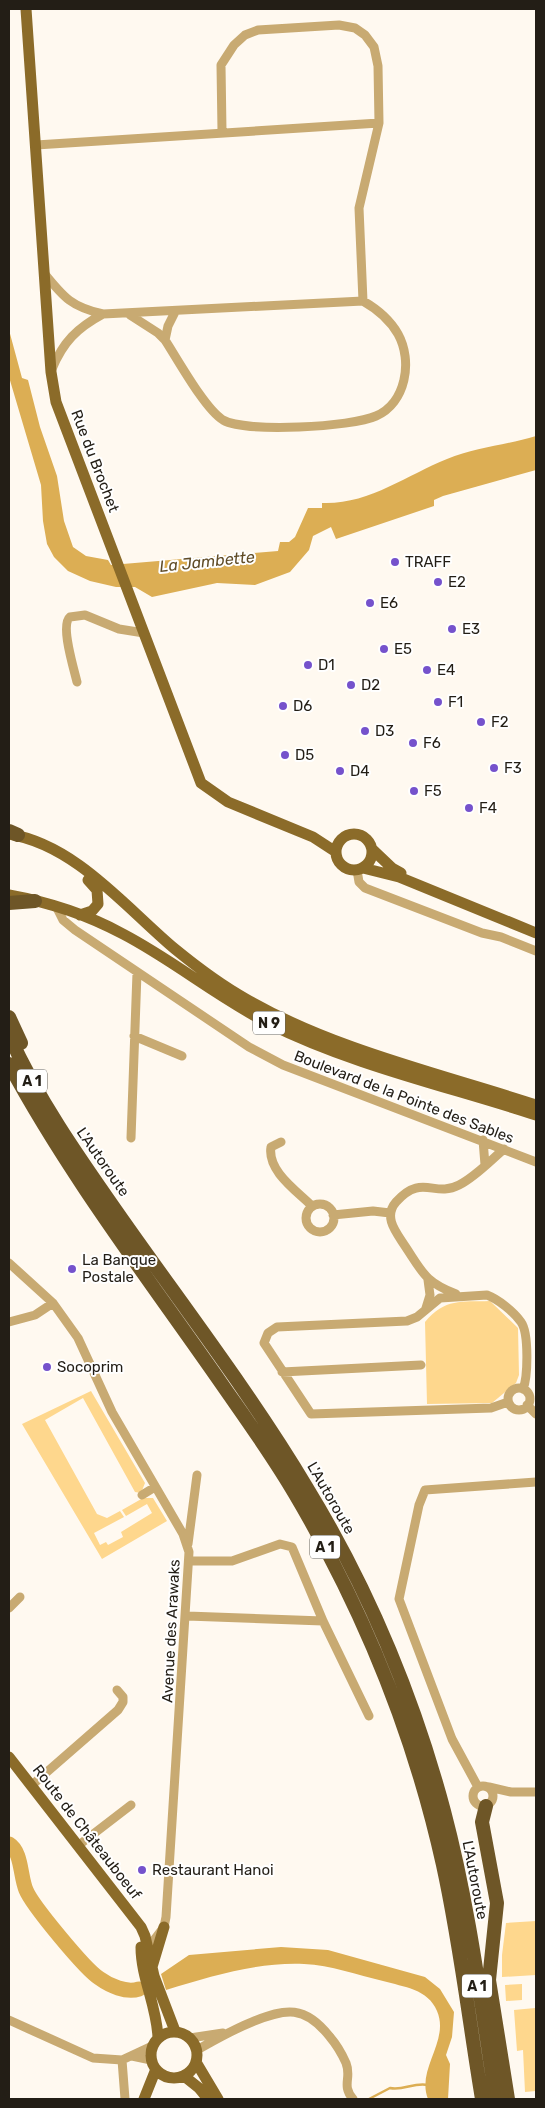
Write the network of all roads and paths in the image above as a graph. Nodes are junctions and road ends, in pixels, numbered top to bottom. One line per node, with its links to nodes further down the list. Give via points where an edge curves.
1 (26, 9): 4 (main road, Rue du Brochet)
2 (379, 123): 3 (street); 3 (street, via 378,66 374,47 355,28 339,25 258,30 234,44 221,65); 6 (street, via 359,208)
3 (222, 131): 4 (street)
4 (36, 144): 5 (main road, Rue du Brochet)
5 (44, 273): 8 (street, via 70,303); 11 (main road, Rue du Brochet)
6 (363, 301): 7 (street); 10 (street, via 386,318 398,334 406,364 399,397 382,413 355,422 255,427 236,425 222,419 205,401)
7 (175, 312): 9 (street); 10 (street)
8 (103, 314): 9 (street); 11 (street, via 76,330 67,340)
9 (130, 315): 10 (street)
10 (166, 340)
11 (51, 372): 12 (main road, Rue du Brochet, via 56,402)
12 (144, 633): 13 (street, via 114,627 85,615 70,617 66,634); 15 (main road, Rue du Brochet, via 201,783 228,802)
13 (77, 682)
14 (12, 833): 19 (main road, N 9)
15 (313, 837): 16 (main road, Rue du Brochet); 18 (main road, Rue du Brochet)
16 (344, 837): 17 (main road, via 360,834); 18 (main road, via 339,841)
17 (372, 849): 20 (main road, via 370,860); 21 (main road)
18 (336, 852): 20 (main road, via 342,866)
19 (68, 859): 25 (main road, via 98,895 96,909); 35 (main road, N 9, via 203,970 271,1013 324,1036)
20 (360, 869): 21 (main road); 27 (street, via 359,882 365,888)
21 (399, 875): 26 (main road)
22 (13, 899): 23 (highway)
23 (35, 901): 24 (main road, N 9)
24 (56, 906): 25 (main road, N 9); 28 (street, Boulevard de la Pointe des Sables, via 70,926)
25 (80, 915): 36 (main road, N 9, via 123,934 234,1003 301,1038)
26 (536, 932)
27 (536, 951)
28 (137, 973): 31 (street); 38 (street, Boulevard de la Pointe des Sables, via 283,1066)
29 (9, 1006): 32 (highway)
30 (9, 1017): 32 (highway)
31 (134, 1036): 33 (street); 37 (street)
32 (14, 1037): 79 (highway, L'Autoroute / A 1, via 58,1126 253,1405 331,1529 395,1663 426,1749)
33 (182, 1056)
34 (9, 1064): 102 (highway, L'Autoroute / A 1, via 63,1158 294,1492 360,1616 409,1742 429,1807 454,1915)
35 (536, 1105)
36 (536, 1115)
37 (131, 1138)
38 (483, 1140): 40 (street, Boulevard de la Pointe des Sables); 42 (street)
39 (281, 1142): 43 (street, via 271,1147 271,1161)
40 (504, 1149): 41 (street, Boulevard de la Pointe des Sables); 42 (street)
41 (536, 1162)
42 (485, 1165): 44 (street, via 452,1188 424,1186 409,1190)
43 (312, 1206): 45 (street, via 325,1205); 45 (street, via 306,1218 316,1231 329,1228)
44 (390, 1213): 45 (street, via 373,1211); 47 (street, via 395,1232)
45 (333, 1215)
46 (9, 1263): 49 (street, Avenue des Arawaks)
47 (428, 1280): 48 (street); 50 (street, via 430,1295)
48 (458, 1295): 50 (street, via 440,1298); 54 (street, via 492,1297 521,1322 525,1330 527,1374)
49 (53, 1303): 51 (street, via 35,1315); 60 (street, Avenue des Arawaks, via 78,1338 112,1412)
50 (426, 1309): 53 (street, via 407,1321 278,1327 268,1333 264,1343)
51 (9, 1322)
52 (421, 1365): 53 (street)
53 (282, 1372): 55 (street, via 311,1414 491,1408)
54 (523, 1389): 55 (street, via 516,1388 511,1392); 56 (street, via 529,1396)
55 (508, 1402): 56 (street, via 517,1409)
56 (527, 1405): 57 (street)
57 (536, 1414)
58 (197, 1475): 62 (street)
59 (536, 1482): 72 (street, via 425,1490 399,1596 452,1739)
60 (155, 1487): 61 (street); 62 (street, Avenue des Arawaks)
61 (142, 1495)
62 (188, 1546): 63 (street, Avenue des Arawaks)
63 (190, 1561): 66 (street, Avenue des Arawaks); 67 (street, via 224,1562 280,1544 292,1547)
64 (20, 1597): 65 (street)
65 (9, 1608)
66 (186, 1616): 67 (street); 81 (street, Avenue des Arawaks)
67 (323, 1621): 69 (street)
68 (117, 1690): 71 (street, via 123,1697 118,1710)
69 (369, 1716)
70 (9, 1757): 71 (main road, Route de Châteauboeuf)
71 (32, 1785): 78 (main road, Route de Châteauboeuf)
72 (478, 1787): 73 (street); 76 (street, via 473,1795 474,1801 479,1805)
73 (489, 1788): 74 (street); 76 (street)
74 (511, 1792): 75 (street); 76 (street)
75 (536, 1792)
76 (489, 1801): 87 (highway, via 482,1822 497,1903 488,1970)
77 (131, 1805): 78 (street)
78 (79, 1845): 80 (main road, Route de Châteauboeuf)
79 (458, 1872): 87 (highway); 103 (highway, L'Autoroute / A 1)
80 (141, 1927): 82 (main road, Route de Châteauboeuf); 83 (main road, Route de Châteauboeuf)
81 (164, 1927): 82 (street); 84 (main road)
82 (148, 1947): 83 (street); 84 (main road, Route de Châteauboeuf)
83 (142, 1958): 84 (main road, Route de Châteauboeuf)
84 (150, 1974): 85 (main road, Route de Châteauboeuf)
85 (155, 1994): 88 (main road, Route de Châteauboeuf); 91 (main road, Route de Châteauboeuf, via 158,2024)
86 (9, 2020): 94 (street, via 93,2058)
87 (494, 2025): 104 (highway)
88 (175, 2031): 90 (main road); 91 (main road)
89 (228, 2032): 90 (street); 93 (street); 101 (street, via 276,2012 306,2015 325,2031 346,2062 346,2088)
90 (190, 2038): 93 (main road)
91 (155, 2042): 92 (street); 95 (main road)
92 (132, 2056): 94 (street); 95 (street)
93 (197, 2056): 96 (main road, via 193,2068); 100 (main road)
94 (122, 2060): 99 (street)
95 (154, 2065): 97 (main road); 98 (main road)
96 (184, 2076): 97 (main road); 100 (main road)
97 (171, 2078): 98 (main road)
98 (146, 2097)
99 (125, 2099)
100 (214, 2099)
101 (353, 2099)
102 (482, 2099)
103 (496, 2099)
104 (508, 2099)

